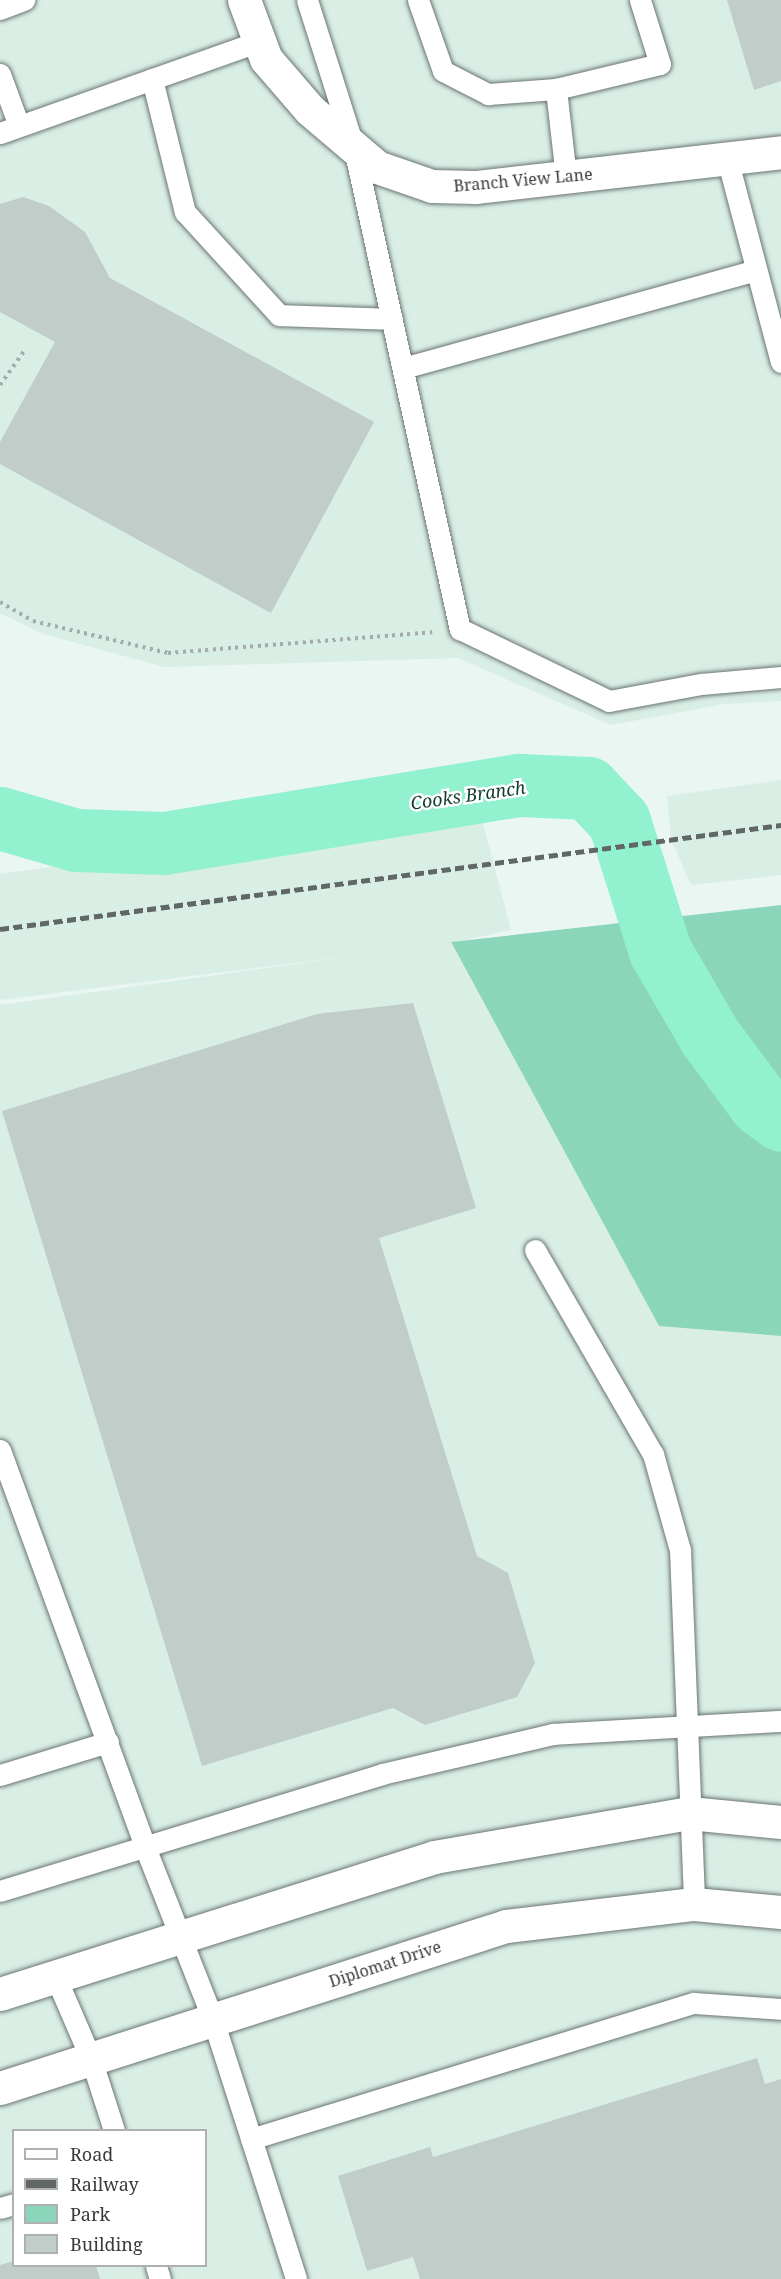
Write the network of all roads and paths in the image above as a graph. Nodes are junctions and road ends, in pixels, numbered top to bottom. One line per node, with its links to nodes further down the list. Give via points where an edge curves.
1 (24, 0): 6 (lane)
2 (244, 0): 7 (street, Branch View Lane)
3 (307, 0): 12 (lane)
4 (418, 0): 10 (lane, via 443,72 488,94)
5 (640, 0): 10 (lane, via 660,64)
6 (0, 9)
7 (260, 41): 9 (lane); 12 (street, Branch View Lane, via 266,59 310,110)
8 (0, 74): 11 (lane)
9 (152, 79): 11 (lane); 17 (lane, via 185,212 279,315)
10 (556, 89): 15 (lane)
11 (10, 129)
12 (354, 148): 15 (street, Branch View Lane, via 377,168 432,186 476,187); 17 (lane)
13 (781, 152): 14 (street, Branch View Lane)
14 (727, 158): 15 (street, Branch View Lane); 16 (lane)
15 (566, 177)
16 (756, 270): 19 (lane); 20 (lane)
17 (392, 319): 20 (lane)
18 (25, 350): 21 (path)
19 (781, 362)
20 (403, 368): 23 (lane)
21 (0, 385)
22 (0, 602): 23 (path, via 33,621 168,653)
23 (460, 629): 24 (lane, via 609,701 701,684)
24 (781, 677)
25 (535, 1250): 28 (lane, via 657,1465 680,1550)
26 (0, 1450): 29 (lane)
27 (781, 1721): 28 (lane)
28 (686, 1725): 31 (lane); 33 (lane, via 553,1734 382,1774)
29 (108, 1742): 30 (lane); 33 (lane)
30 (0, 1775)
31 (689, 1813): 32 (street); 35 (lane); 37 (street, via 434,1857)
32 (781, 1822)
33 (145, 1847): 34 (lane); 37 (lane)
34 (0, 1891)
35 (694, 1904): 36 (street, Diplomat Drive); 41 (street, Diplomat Drive, via 506,1926)
36 (781, 1912)
37 (180, 1936): 38 (street); 41 (lane)
38 (56, 1978): 39 (street); 42 (lane)
39 (0, 1994)
40 (781, 2009): 45 (lane, via 694,2003)
41 (213, 2020): 42 (street, Diplomat Drive); 45 (lane)
42 (91, 2058): 43 (street, Diplomat Drive); 44 (lane)
43 (0, 2088)
44 (114, 2129)
45 (251, 2139): 46 (lane)
46 (296, 2279)

